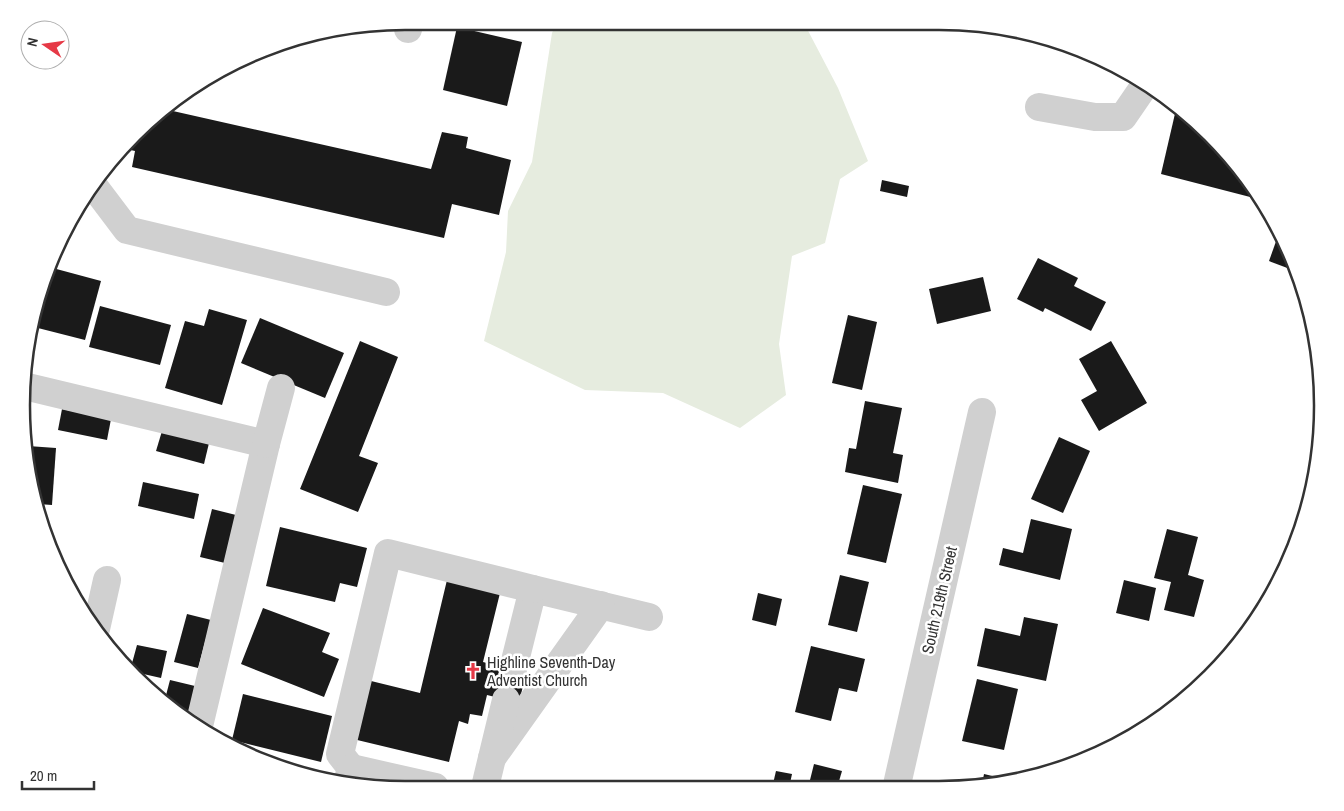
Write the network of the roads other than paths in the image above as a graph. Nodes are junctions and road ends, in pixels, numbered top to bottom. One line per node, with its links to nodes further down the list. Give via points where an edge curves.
1 (1142, 90): 2 (street, via 1122,117 1096,117)
2 (1039, 108)
3 (98, 191): 4 (street, via 127,230)
4 (386, 292)
5 (31, 388): 8 (street)
6 (281, 388): 8 (street)
7 (982, 412): 21 (street, South 219th Street)
8 (266, 444): 16 (street)
9 (107, 580): 13 (street)
10 (533, 589): 11 (street); 14 (street); 18 (street, via 388,553 340,754)
11 (601, 606): 12 (street); 17 (street)
12 (649, 617)
13 (98, 621)
14 (513, 669)
15 (506, 700): 17 (street)
16 (200, 720)
17 (492, 758): 20 (street)
18 (349, 776): 19 (street)
19 (379, 780)
20 (486, 781)
21 (898, 781)

